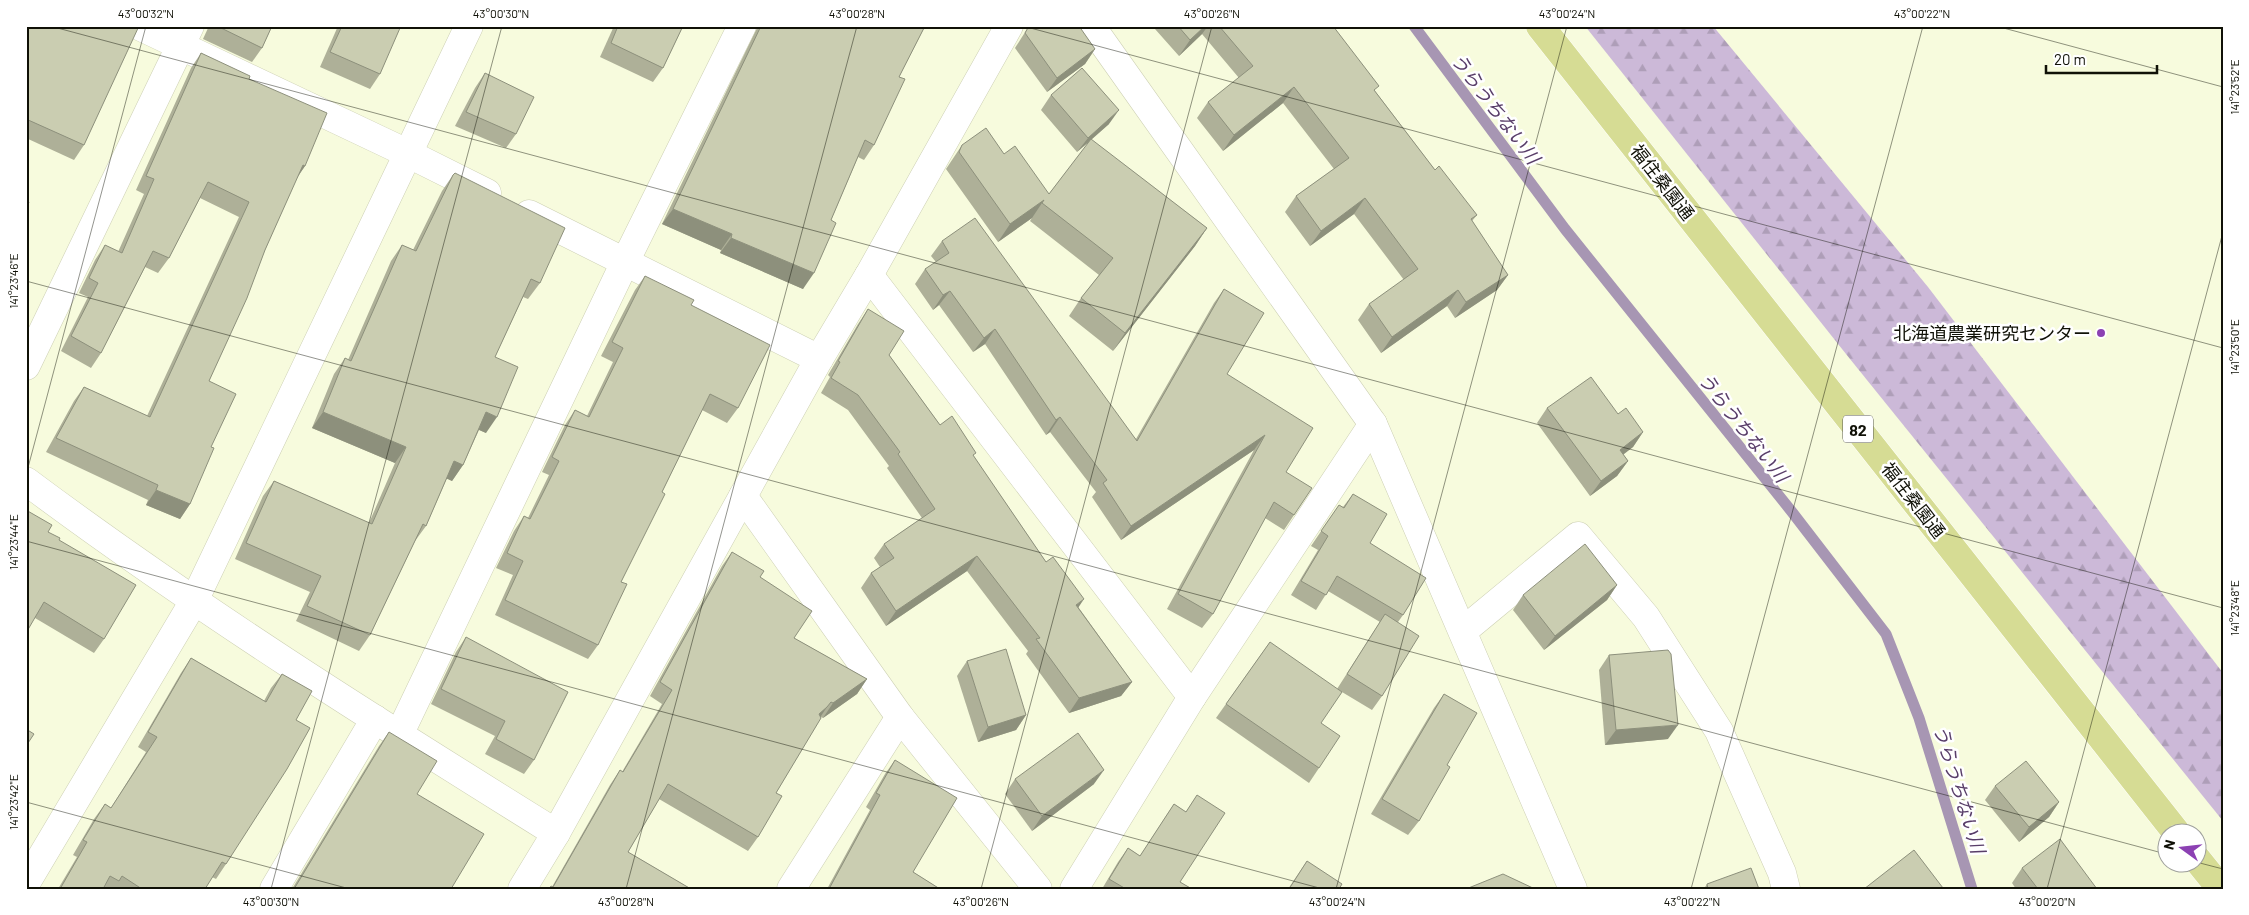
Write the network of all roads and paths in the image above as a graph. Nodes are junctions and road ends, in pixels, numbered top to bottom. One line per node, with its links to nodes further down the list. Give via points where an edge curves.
1 (139, 26): 7 (street)
2 (469, 26): 8 (street)
3 (742, 26): 9 (street)
4 (1009, 26): 10 (street)
5 (1091, 26): 13 (street)
6 (1540, 26): 22 (main road, 福住桑園通 / 82)
7 (185, 36): 8 (street); 12 (street)
8 (407, 153): 9 (street); 16 (street)
9 (625, 262): 11 (street); 21 (street)
10 (869, 275): 11 (street); 18 (street)
11 (819, 359): 15 (street)
12 (26, 366)
13 (1373, 424): 17 (street); 18 (street)
14 (27, 482): 16 (street)
15 (743, 496): 19 (street); 23 (street)
16 (194, 601): 20 (street); 25 (street)
17 (1462, 631): 31 (street); 32 (street, via 1578,536 1646,617 1719,731 1782,873)
18 (1192, 697): 30 (street)
19 (900, 717): 28 (street); 29 (street)
20 (375, 718): 21 (street); 26 (street)
21 (400, 735): 23 (street)
22 (2168, 822)
23 (556, 833): 27 (street)
24 (2206, 870): 33 (main road)
25 (26, 883)
26 (274, 889)
27 (522, 889)
28 (792, 889)
29 (1038, 889)
30 (1074, 889)
31 (1573, 889)
32 (1786, 889)
33 (2221, 889)

